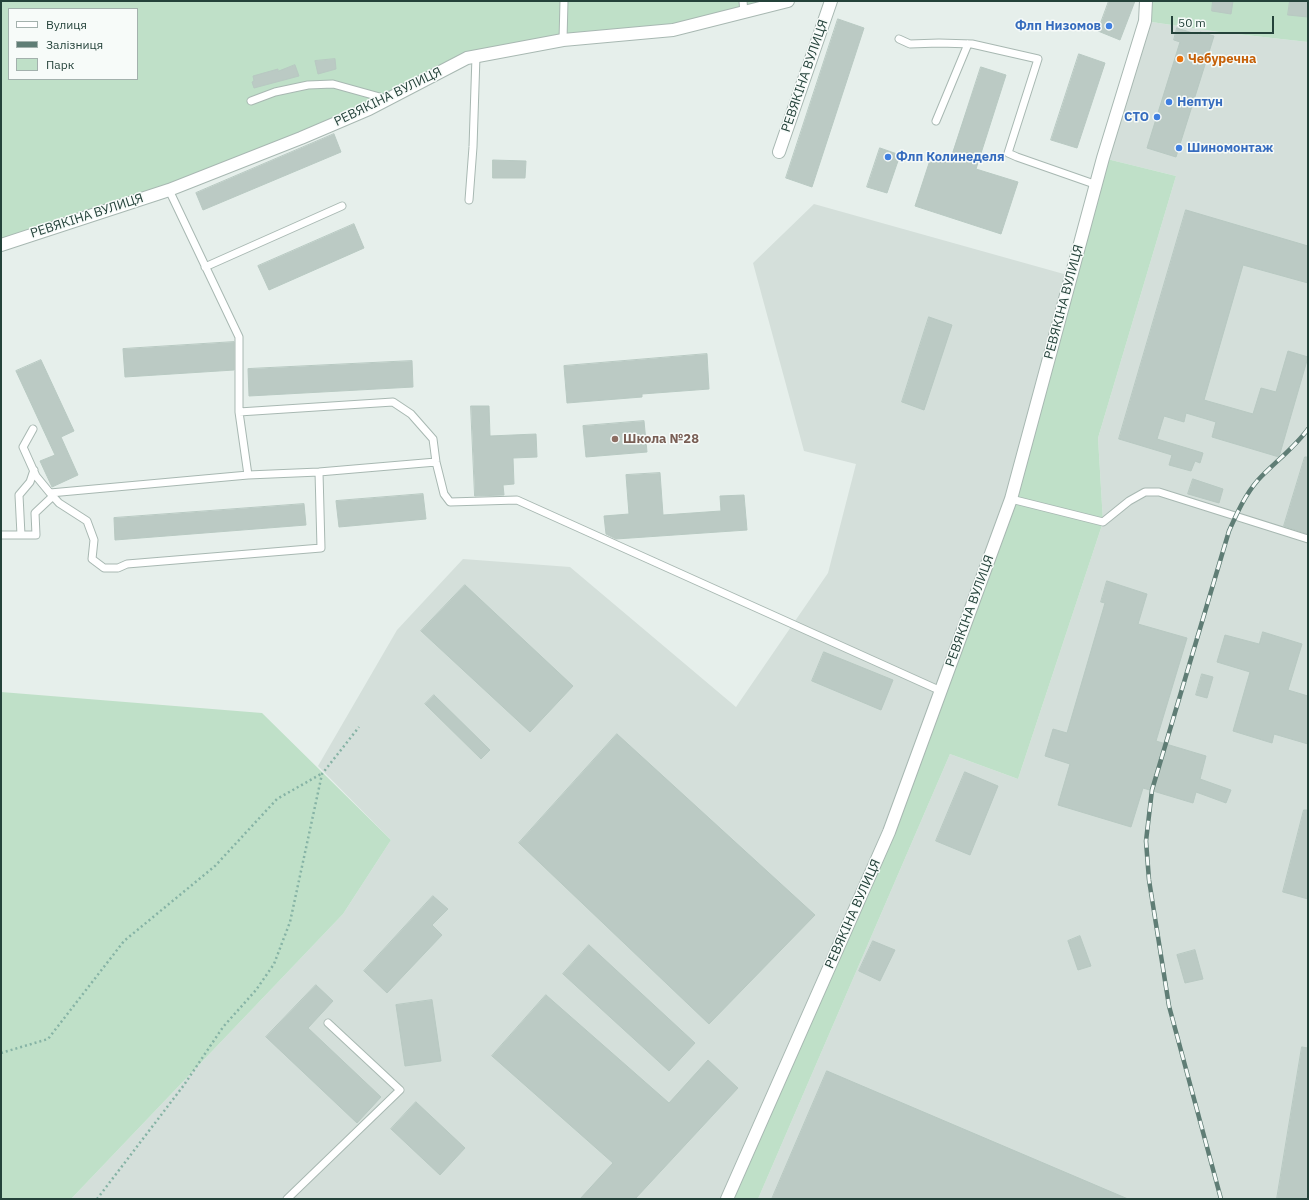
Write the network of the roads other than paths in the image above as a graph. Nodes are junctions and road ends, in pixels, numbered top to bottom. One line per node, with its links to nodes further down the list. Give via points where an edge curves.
1 (564, 1): 7 (lane)
2 (788, 1): 5 (street, РЕВЯКІНА ВУЛИЦЯ)
3 (831, 1): 13 (street, РЕВЯКІНА ВУЛИЦЯ)
4 (1146, 1): 14 (street, РЕВЯКІНА ВУЛИЦЯ, via 1145,21)
5 (743, 7): 7 (street, РЕВЯКІНА ВУЛИЦЯ, via 673,30)
6 (899, 39): 8 (lane, via 910,44)
7 (563, 40): 9 (street, РЕВЯКІНА ВУЛИЦЯ)
8 (968, 44): 12 (lane); 14 (lane, via 1038,59 1008,153)
9 (476, 56): 10 (street, РЕВЯКІНА ВУЛИЦЯ, via 467,58); 16 (lane)
10 (388, 99): 11 (lane, via 334,84 308,85 275,92); 15 (street, РЕВЯКІНА ВУЛИЦЯ, via 301,138)
11 (251, 101)
12 (936, 121)
13 (778, 152)
14 (1097, 184): 27 (street, РЕВЯКІНА ВУЛИЦЯ)
15 (169, 190): 18 (street, РЕВЯКІНА ВУЛИЦЯ); 19 (lane)
16 (469, 200)
17 (342, 206): 19 (lane)
18 (1, 245)
19 (205, 267): 20 (lane, via 239,337)
20 (238, 412): 22 (lane, via 393,402 411,414 433,439); 25 (lane)
21 (34, 429): 23 (lane, via 23,447)
22 (436, 462): 24 (lane); 31 (lane, via 444,494 450,502 517,500)
23 (34, 470): 26 (lane); 29 (lane, via 30,482 19,495)
24 (319, 472): 25 (lane); 26 (lane, via 321,548 127,564 118,568 104,568 92,559 94,540 87,521)
25 (248, 475): 26 (lane)
26 (51, 495): 29 (lane, via 35,513 36,535)
27 (1011, 499): 30 (lane, via 1103,522 1145,492 1159,492); 31 (street, РЕВЯКІНА ВУЛИЦЯ)
28 (1, 535): 29 (lane)
29 (21, 535)
30 (1308, 539)
31 (941, 691): 34 (street, РЕВЯКІНА ВУЛИЦЯ, via 889,832)
32 (328, 1023): 33 (lane, via 400,1090)
33 (287, 1199)
34 (727, 1199)

